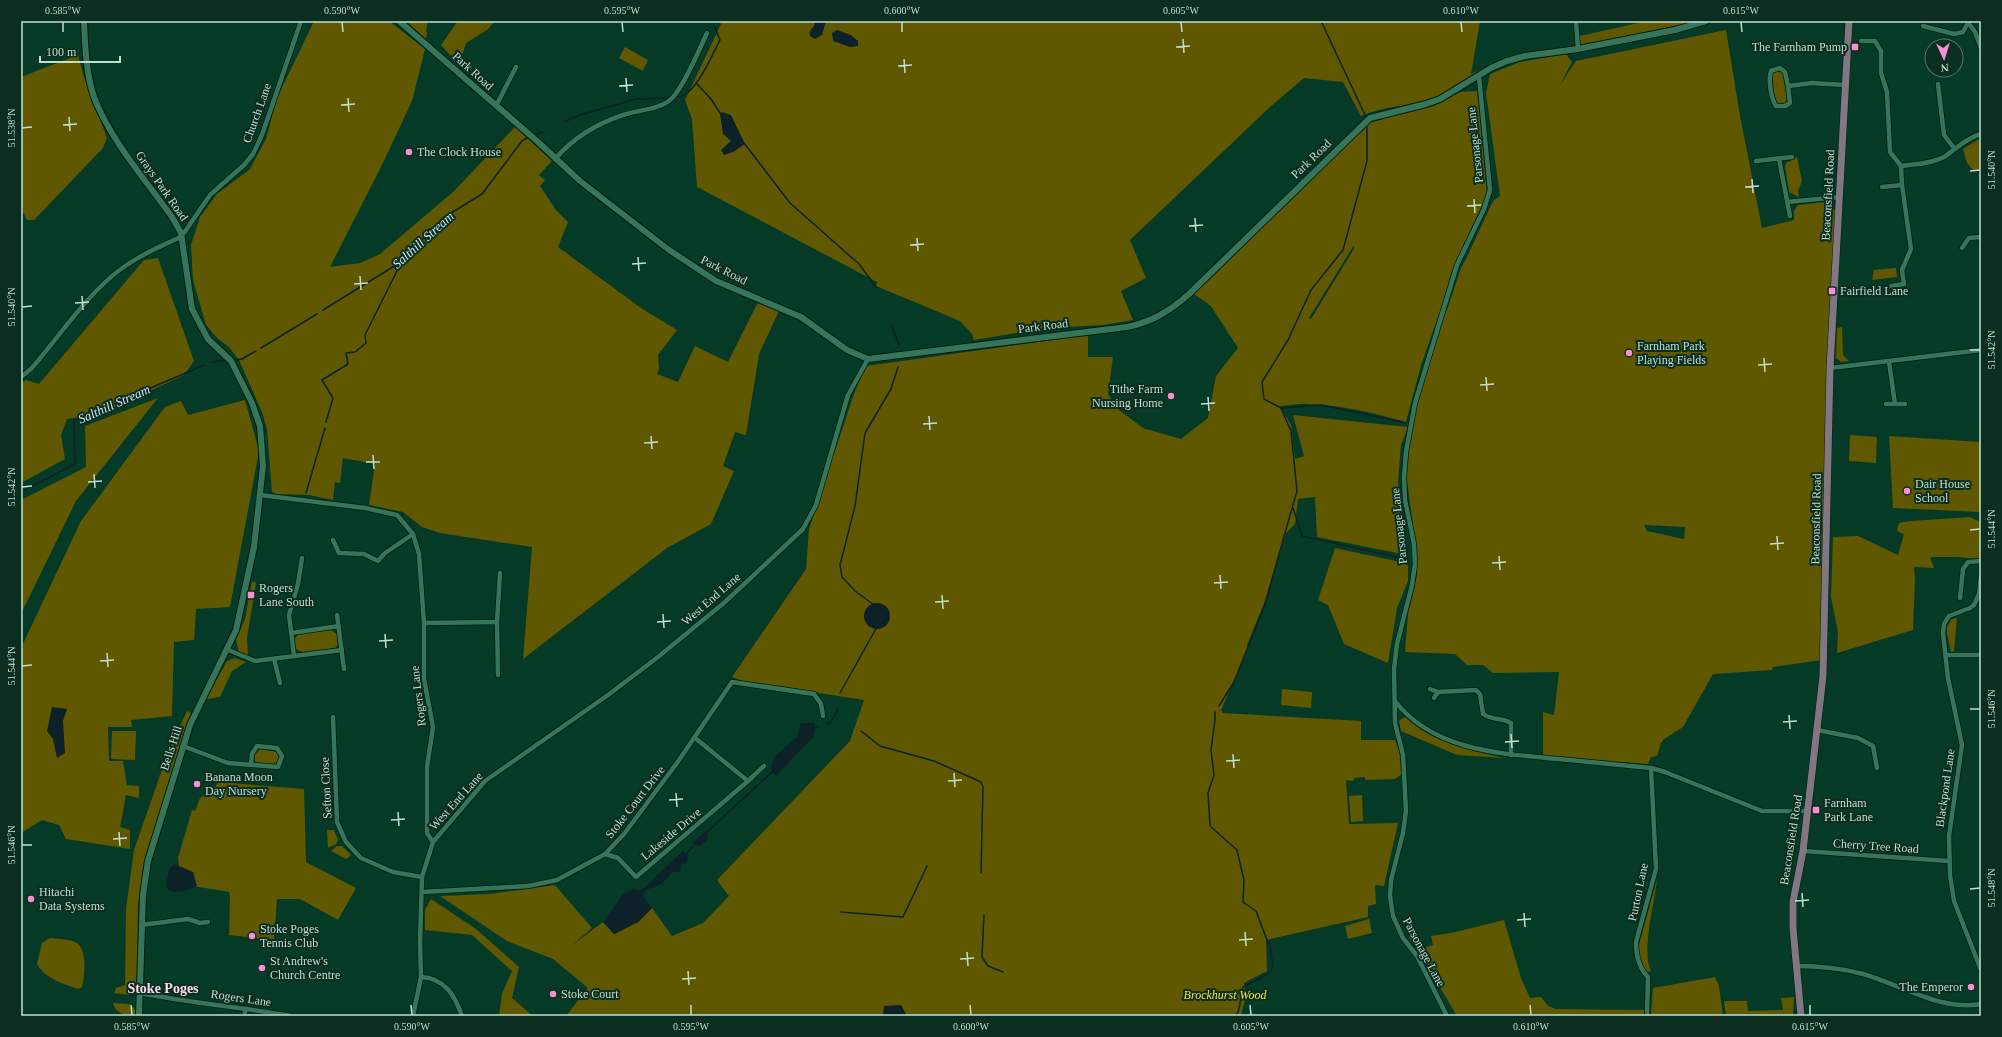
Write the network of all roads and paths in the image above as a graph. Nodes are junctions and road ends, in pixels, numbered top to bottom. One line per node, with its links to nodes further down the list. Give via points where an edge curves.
1 (84, 21): 33 (main road, Grays Park Road, via 89,77 106,124 172,217)
2 (301, 21): 33 (street, Church Lane, via 262,135 253,154 210,195 189,228)
3 (399, 21): 20 (main road, Park Road)
4 (1576, 21): 14 (street)
5 (1706, 21): 14 (main road, Park Road)
6 (1849, 21): 18 (main road, Beaconsfield Road)
7 (1968, 21): 8 (street, via 1963,32 1954,34); 13 (street)
8 (1923, 26)
9 (708, 33): 25 (street, via 679,90 670,101 603,123 569,143)
10 (1879, 37): 12 (street)
11 (1861, 41): 12 (street)
12 (1875, 41): 27 (street, via 1881,51 1881,73 1887,92 1890,152)
13 (1981, 48)
14 (1578, 49): 16 (main road, Park Road, via 1507,61)
15 (516, 67): 20 (street)
16 (1479, 77): 38 (main road, Park Road, via 1440,99 1370,118 1189,294 1152,320 1127,327); 70 (street, Parsonage Lane, via 1490,190 1484,209 1457,265 1415,403 1408,438 1404,477 1405,500 1414,544 1415,564 1397,644 1394,669)
17 (1938, 84): 22 (street, via 1944,135)
18 (1845, 85): 19 (street, via 1812,83); 30 (main road, Beaconsfield Road)
19 (1788, 86): 19 (street, via 1790,103 1776,106 1769,75 1771,71 1780,68 1785,72)
20 (496, 106): 25 (main road, Park Road)
21 (1981, 134): 22 (street)
22 (1954, 148): 27 (street, via 1932,162)
23 (1792, 157): 24 (street)
24 (1779, 158): 26 (street); 31 (street)
25 (554, 159): 38 (main road, Park Road, via 691,265 716,281 801,317 847,350)
26 (1756, 161)
27 (1901, 166): 28 (street)
28 (1902, 185): 29 (street); 36 (street, via 1911,250 1902,270 1904,284)
29 (1882, 187)
30 (1839, 197): 31 (street); 40 (main road, Beaconsfield Road)
31 (1787, 202): 32 (street)
32 (1790, 216)
33 (181, 235): 41 (street, via 121,269 99,289 31,369); 45 (main road, Grays Park Road, via 194,315 208,339 231,361 252,403 260,426 263,455)
34 (1981, 237): 35 (street, via 1969,238)
35 (1962, 248)
36 (1891, 286)
37 (1981, 350): 39 (street)
38 (868, 359): 85 (street, West End Lane, via 848,395 816,505 803,529 725,602 658,657 485,781)
39 (1889, 362): 40 (street); 43 (street)
40 (1830, 368): 75 (main road, Beaconsfield Road, via 1823,676)
41 (21, 377)
42 (1886, 404): 43 (street)
43 (1895, 404): 44 (street)
44 (1905, 404)
45 (260, 496): 46 (street, Rogers Lane, via 396,515); 58 (main road, Bells Hill, via 254,547 243,601 236,630)
46 (414, 534): 47 (street, via 385,553 378,561 364,554 339,553); 55 (street, Rogers Lane, via 419,554)
47 (333, 540)
48 (302, 558): 57 (street, via 290,615)
49 (1981, 561): 52 (street, via 1968,562 1963,569)
50 (500, 573): 54 (street)
51 (1981, 576): 60 (street, Blackpond Lane, via 1979,594 1974,605 1949,616 1944,624)
52 (1960, 598)
53 (338, 615): 56 (street)
54 (497, 622): 55 (street); 65 (street)
55 (424, 623): 85 (street, Rogers Lane, via 424,680 433,727 427,767 427,833)
56 (339, 626): 57 (street); 59 (street)
57 (291, 633): 62 (street)
58 (226, 649): 63 (street, via 255,661); 77 (main road, Bells Hill, via 190,725)
59 (342, 650): 62 (street); 64 (street)
60 (1945, 655): 61 (street); 88 (street, Blackpond Lane, via 1962,745 1949,836)
61 (1981, 655)
62 (294, 656): 63 (street)
63 (274, 659): 66 (street)
64 (344, 668)
65 (498, 675)
66 (280, 683)
67 (1430, 689): 68 (street)
68 (1438, 692): 69 (street); 78 (street, via 1476,690 1480,694 1483,714 1490,719 1507,720 1511,723)
69 (1434, 698)
70 (1395, 701): 78 (street, via 1425,729 1478,750); 104 (street, Parsonage Lane, via 1395,723 1403,755 1406,811 1403,833 1390,880 1392,909 1403,938 1417,956)
71 (822, 707): 72 (street); 73 (street); 76 (street, Stoke Court Drive, via 814,694 732,682)
72 (828, 708)
73 (823, 716)
74 (333, 717): 89 (street, Sefton Close, via 338,822 346,842 361,858 393,872)
75 (1817, 730): 82 (street, via 1858,738 1873,746); 84 (main road, Beaconsfield Road)
76 (695, 738): 83 (street); 87 (street, Stoke Court Drive, via 624,834)
77 (183, 746): 79 (street, via 228,763); 92 (main road, Bells Hill, via 148,861)
78 (1511, 755): 81 (street)
79 (251, 764): 79 (street, via 278,767 282,756 277,748 257,746 252,754)
80 (764, 766): 83 (street, Lakeside Drive)
81 (1651, 768): 84 (street, via 1757,810); 105 (street, Purton Lane, via 1656,869 1636,942 1636,953 1642,971 1648,977)
82 (1877, 768)
83 (748, 781): 87 (street, Lakeside Drive, via 636,877 618,858)
84 (1807, 811): 86 (main road, Beaconsfield Road)
85 (433, 842): 89 (street)
86 (1802, 851): 88 (street, Cherry Tree Road); 93 (main road, Beaconsfield Road, via 1793,902)
87 (605, 854): 90 (street, Stoke Court Drive, via 550,882 528,886)
88 (1948, 861): 94 (street, Blackpond Lane, via 1954,901)
89 (422, 877): 90 (street)
90 (422, 892): 95 (street)
91 (208, 922): 92 (street, via 200,923 188,919)
92 (141, 925): 96 (main road, Bells Hill)
93 (1796, 966): 97 (street, via 1824,966 1863,974 1944,1004); 106 (main road, Beaconsfield Road)
94 (1981, 970)
95 (421, 977): 102 (street); 103 (street, via 441,982 456,1000)
96 (140, 993): 98 (street, Rogers Lane); 99 (main road, Bells Hill)
97 (1981, 1004)
98 (246, 1009): 100 (street); 101 (street, Rogers Lane)
99 (139, 1016)
100 (244, 1016)
101 (291, 1016)
102 (413, 1016)
103 (462, 1016)
104 (1447, 1016)
105 (1647, 1016)
106 (1801, 1016)

